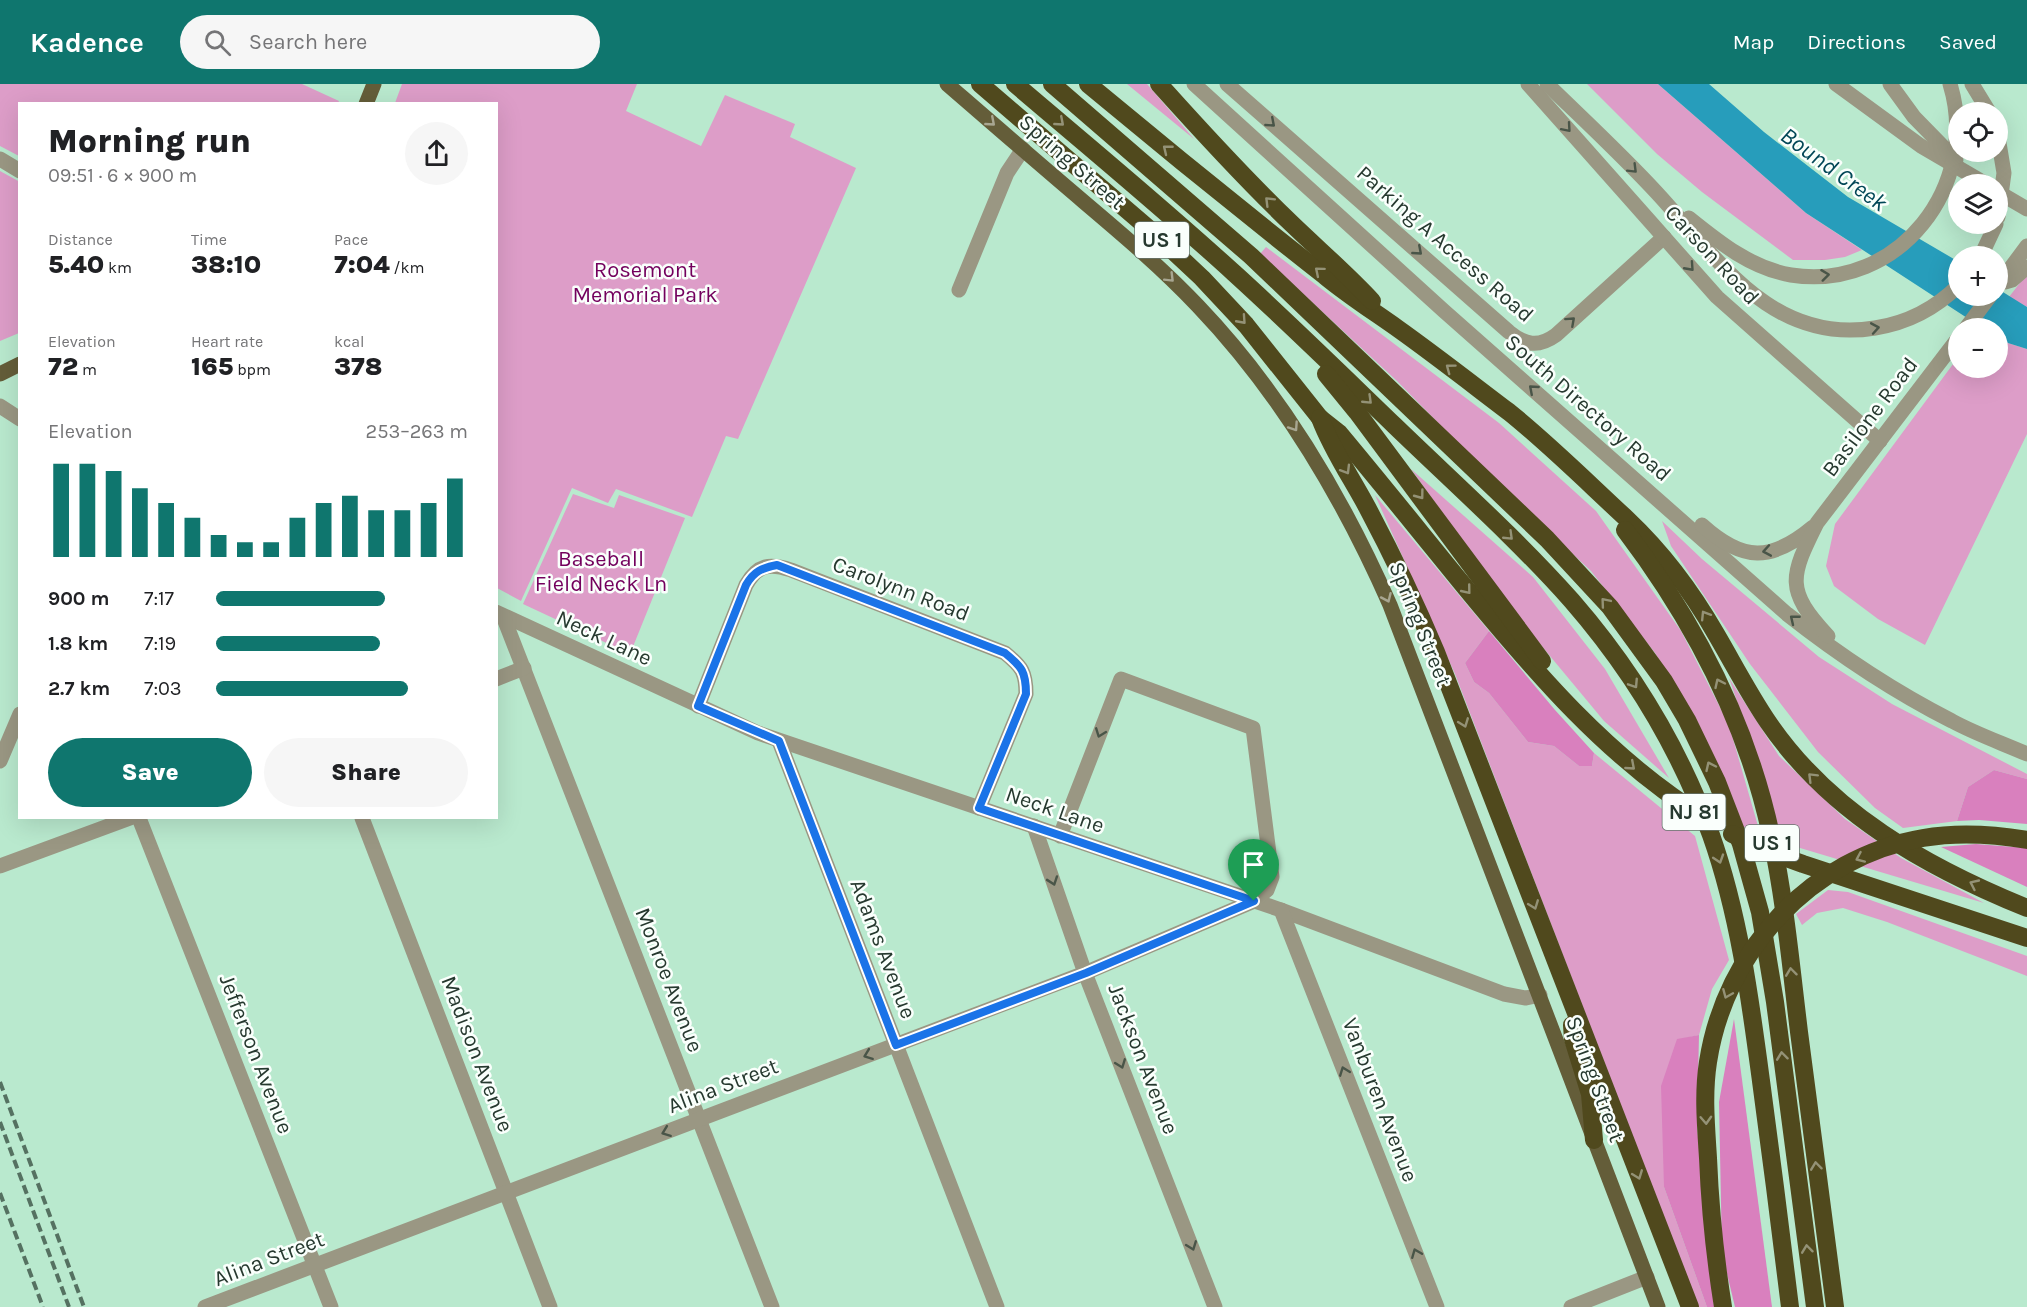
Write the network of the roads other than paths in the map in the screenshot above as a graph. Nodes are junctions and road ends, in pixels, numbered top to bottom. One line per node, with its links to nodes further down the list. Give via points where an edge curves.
1 (374, 84): 16 (main road)
2 (946, 84): 18 (main road, Spring Street, one-way to 18)
3 (981, 84): 41 (highway, US 1, one-way to 41, via 1202,278 1246,325)
4 (1015, 84): 32 (highway, one-way to 32)
5 (1052, 84): 91 (highway, one-way to 5, via 1760,912 1718,782 1664,681 1617,616 1547,539 1251,256)
6 (1088, 84): 35 (highway, US 1, one-way to 6, via 1326,278)
7 (1159, 84): 35 (highway, one-way to 7, via 1245,177)
8 (1194, 84): 44 (street, South Directory Road, one-way to 8)
9 (1227, 84): 26 (street, Parking A Access Road, one-way to 26, via 1509,332 1528,344 1551,338)
10 (1528, 84): 26 (street, Carson Road, one-way to 26)
11 (1547, 84): 23 (street, one-way to 23)
12 (1836, 84): 21 (street, via 1921,146)
13 (1890, 84): 22 (street, via 1914,117)
14 (1950, 84): 23 (street, one-way to 14, via 1724,246 1768,269 1813,277 1869,264 1890,254 1915,233 1941,197 1955,157 1958,124)
15 (1975, 87): 17 (street)
16 (367, 102)
17 (1983, 102)
18 (1023, 149): 30 (street, via 1010,167); 71 (main road, Spring Street, one-way to 71, via 1145,254 1196,304 1253,369 1317,463 1362,543 1390,605)
19 (0, 159): 20 (street)
20 (18, 170)
21 (1969, 174)
22 (1970, 174)
23 (1656, 192): 31 (street, one-way to 31, via 1724,268 1760,301 1788,317 1838,330 1866,329 1920,314)
24 (2008, 198): 25 (street)
25 (2027, 209)
26 (1664, 237): 42 (street, Carson Road, one-way to 42, via 1731,310)
27 (2027, 246): 28 (street)
28 (2020, 266): 29 (street)
29 (2008, 277)
30 (959, 290)
31 (1948, 295)
32 (1265, 302): 52 (highway, one-way to 52, via 1353,406); 90 (highway, one-way to 90, via 1558,586 1616,657 1670,743 1712,837 1737,926)
33 (1982, 306): 34 (street)
34 (1973, 318)
35 (1400, 330): 43 (highway, US 1, one-way to 35)
36 (1948, 351): 42 (street, Basilone Road)
37 (18, 365): 38 (main road)
38 (0, 374)
39 (0, 406): 40 (street)
40 (18, 417)
41 (1320, 418): 52 (highway, one-way to 52, via 1339,433 1490,618); 72 (highway, US 1, one-way to 72, via 1329,443 1372,516 1418,609)
42 (1880, 441): 45 (street, Basilone Road)
43 (1545, 443): 67 (highway, one-way to 43, via 1955,876 1890,839 1817,782 1768,722 1705,615 1668,564 1638,529); 92 (highway, US 1, one-way to 43, via 1779,878 1752,767 1719,681 1675,602 1609,510)
44 (1645, 488): 45 (street, one-way to 44, via 1782,548 1766,553 1741,551 1719,540 1686,510); 47 (street, South Directory Road, one-way to 44, via 1787,614)
45 (1817, 523): 47 (street, via 1798,563 1798,593 1812,619)
46 (500, 614): 48 (street, Monroe Avenue); 50 (street, Neck Lane)
47 (1858, 666): 53 (street, South Directory Road, via 1894,690)
48 (524, 668): 49 (street); 74 (street, Monroe Avenue)
49 (498, 678)
50 (698, 706): 54 (street, Neck Lane); 58 (street, Carolynn Road, via 752,574 777,565 791,570 1005,653 1020,665 1026,679 1026,694)
51 (18, 719): 56 (street)
52 (1589, 725): 69 (highway, NJ 81, one-way to 69, via 1642,776 1697,814 1756,846)
53 (1978, 734): 55 (street); 57 (street)
54 (779, 741): 58 (street, Neck Lane); 73 (street, Adams Avenue)
55 (2027, 754)
56 (0, 761)
57 (2027, 762)
58 (979, 808): 62 (street, Neck Lane)
59 (127, 819): 65 (street)
60 (139, 819): 77 (street, Jefferson Avenue)
61 (362, 819): 76 (street, Madison Avenue)
62 (1034, 826): 63 (street, Neck Lane); 70 (street, Jackson Avenue, one-way to 70)
63 (1060, 836): 66 (street, Neck Lane); 66 (street, one-way to 63, via 1267,890 1272,877 1253,728 1121,679)
64 (2027, 838): 89 (highway, one-way to 89, via 1948,834 1881,848 1849,862 1810,887 1770,926 1743,963 1724,1003 1708,1061 1705,1112 1710,1209)
65 (0, 867)
66 (1254, 901): 68 (street, Neck Lane); 70 (street, Alina Street)
67 (2027, 908)
68 (1281, 910): 71 (street, Neck Lane, via 1504,994 1519,998); 85 (street, Vanburen Avenue, one-way to 68)
69 (2027, 938)
70 (1086, 973): 73 (street, Alina Street); 84 (street, Jackson Avenue, one-way to 84)
71 (1540, 995): 75 (main road, Spring Street)
72 (1571, 1003): 75 (highway, via 1573,1040 1590,1094); 88 (highway, US 1, one-way to 88)
73 (896, 1045): 74 (street, Alina Street, one-way to 74); 83 (street, Adams Avenue)
74 (699, 1120): 76 (street, Alina Street, one-way to 76); 82 (street, Monroe Avenue)
75 (1594, 1140): 78 (main road, Spring Street)
76 (507, 1192): 77 (street, Alina Street); 81 (street, Madison Avenue)
77 (315, 1265): 79 (street, Alina Street); 80 (street, Jefferson Avenue)
78 (1647, 1277): 86 (street); 87 (main road, Spring Street)
79 (206, 1307)
80 (331, 1307)
81 (550, 1307)
82 (772, 1307)
83 (997, 1307)
84 (1215, 1307)
85 (1437, 1307)
86 (1571, 1307)
87 (1658, 1307)
88 (1690, 1307)
89 (1723, 1307)
90 (1790, 1307)
91 (1815, 1307)
92 (1835, 1307)

